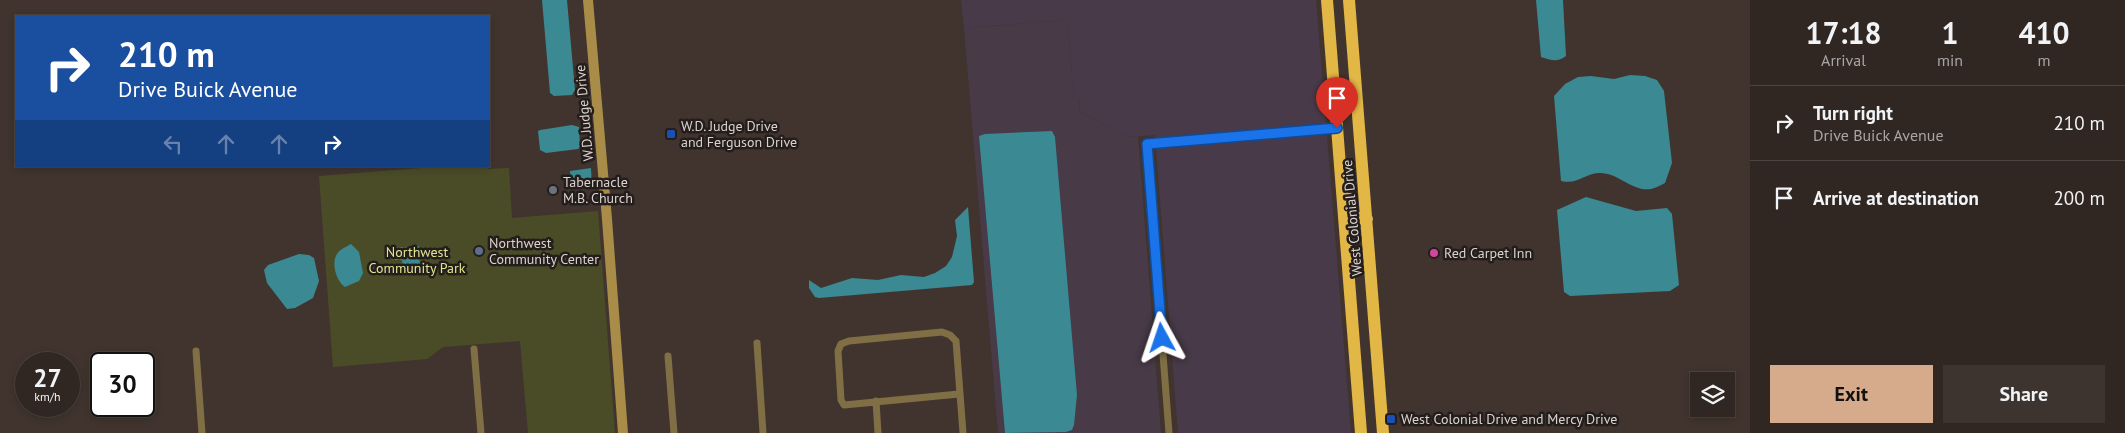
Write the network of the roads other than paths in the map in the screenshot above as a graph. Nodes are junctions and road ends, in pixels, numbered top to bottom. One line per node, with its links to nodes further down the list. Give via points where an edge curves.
1 (588, 0): 17 (street, W.D. Judge Drive)
2 (1327, 0): 6 (highway, West Colonial Drive)
3 (1341, 0): 5 (highway, via 1344,32)
4 (1349, 0): 5 (highway, West Colonial Drive)
5 (1352, 36): 8 (highway, West Colonial Drive)
6 (1337, 128): 7 (highway, West Colonial Drive); 22 (street, via 1147,144)
7 (1338, 146): 8 (highway, via 1345,155 1352,214 1356,218); 23 (highway, West Colonial Drive)
8 (1367, 219): 24 (highway, West Colonial Drive)
9 (757, 343): 19 (street)
10 (474, 349): 16 (street)
11 (196, 351): 15 (street)
12 (668, 356): 18 (street)
13 (959, 394): 14 (street); 14 (street, via 956,341 950,335 942,332 849,340 841,344 838,351 844,405); 21 (street)
14 (876, 401): 20 (street)
15 (202, 433)
16 (481, 433)
17 (623, 433)
18 (674, 433)
19 (763, 433)
20 (878, 433)
21 (963, 433)
22 (1169, 433)
23 (1361, 433)
24 (1384, 433)

